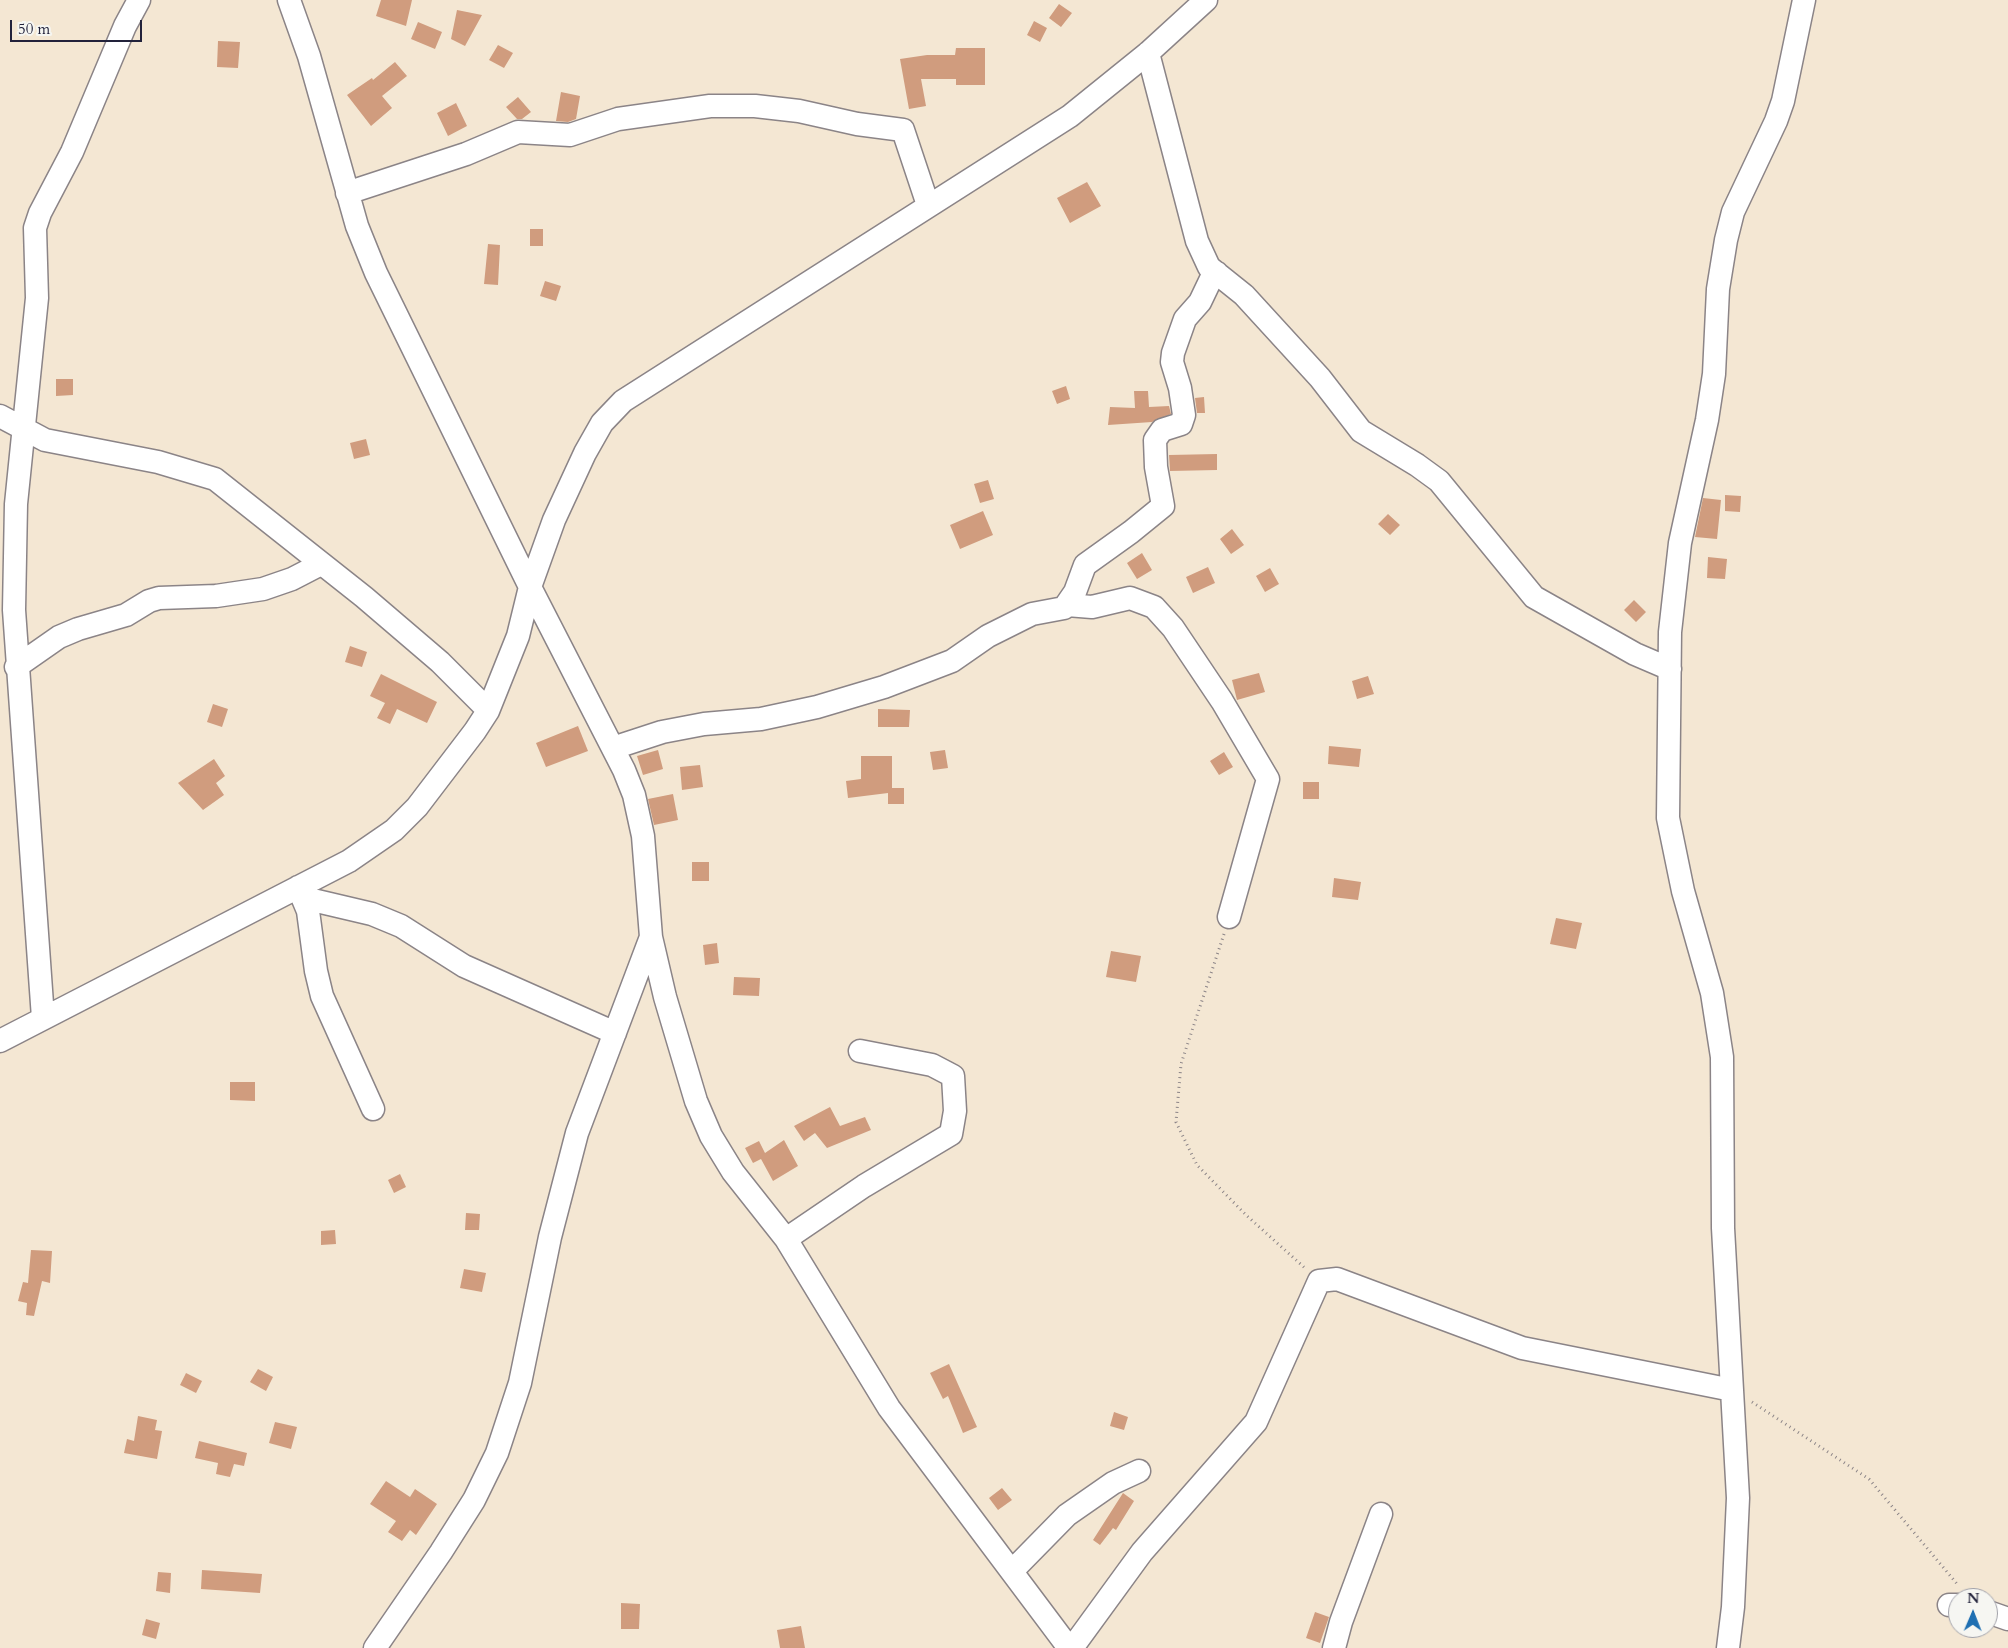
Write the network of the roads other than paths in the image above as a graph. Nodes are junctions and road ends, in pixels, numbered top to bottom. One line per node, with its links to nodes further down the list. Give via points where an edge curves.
1 (139, 0): 10 (street, via 72,152 36,223 37,298)
2 (288, 0): 6 (street, via 309,56)
3 (1206, 0): 5 (street)
4 (1804, 0): 15 (street, via 1783,100 1733,212 1726,240 1718,289 1714,374 1674,584)
5 (1148, 53): 7 (street, via 1070,116); 8 (street, via 1198,241 1209,266)
6 (347, 193): 7 (street, via 466,154 518,132 570,135 618,119 710,106 754,106 903,130); 12 (street, via 376,273)
7 (928, 205): 12 (street, via 623,402 602,423 585,453 554,520)
8 (1217, 273): 13 (street, via 1200,302 1185,319 1172,353 1184,414 1181,424 1162,430 1155,440 1163,506 1085,565); 15 (street, via 1244,295 1320,378 1361,431 1439,482 1534,597 1635,654)
9 (0, 416): 10 (street)
10 (24, 430): 11 (street, via 45,440 150,460 215,479); 14 (street, via 14,552)
11 (321, 564): 14 (street, via 263,589 149,601 126,615 59,638); 16 (street, via 434,656)
12 (530, 587): 16 (street, via 518,636); 17 (street)
13 (1067, 605): 17 (street, via 1017,621 952,661 884,687 761,719 662,732); 19 (street, via 1092,606 1130,598 1154,607 1173,628 1222,701 1268,779)
14 (16, 667): 21 (street)
15 (1670, 668): 27 (street, via 1668,818 1683,891 1712,993 1722,1057 1722,1228)
16 (488, 710): 18 (street, via 417,806 394,830)
17 (613, 748): 20 (street, via 634,795 643,836)
18 (301, 892): 21 (street); 22 (street, via 401,926 464,966); 25 (street, via 322,996)
19 (1229, 917)
20 (651, 937): 22 (street); 26 (street, via 665,998 696,1101 711,1136 733,1172)
21 (43, 1018): 23 (street)
22 (615, 1033): 31 (street, via 577,1133 550,1237 520,1383 496,1453 474,1500)
23 (0, 1041)
24 (860, 1051): 26 (street, via 932,1065 953,1076 955,1111 950,1134 864,1186)
25 (374, 1109)
26 (786, 1239): 30 (street, via 889,1408)
27 (1732, 1390): 32 (street, via 1522,1348 1337,1279 1319,1281 1256,1422 1142,1552); 34 (street, via 1738,1498)
28 (1138, 1471): 30 (street, via 1113,1483 1067,1515)
29 (1381, 1514): 33 (street, via 1340,1622)
30 (1012, 1571): 32 (street)
31 (375, 1648)
32 (1071, 1648)
33 (1334, 1648)
34 (1728, 1648)

